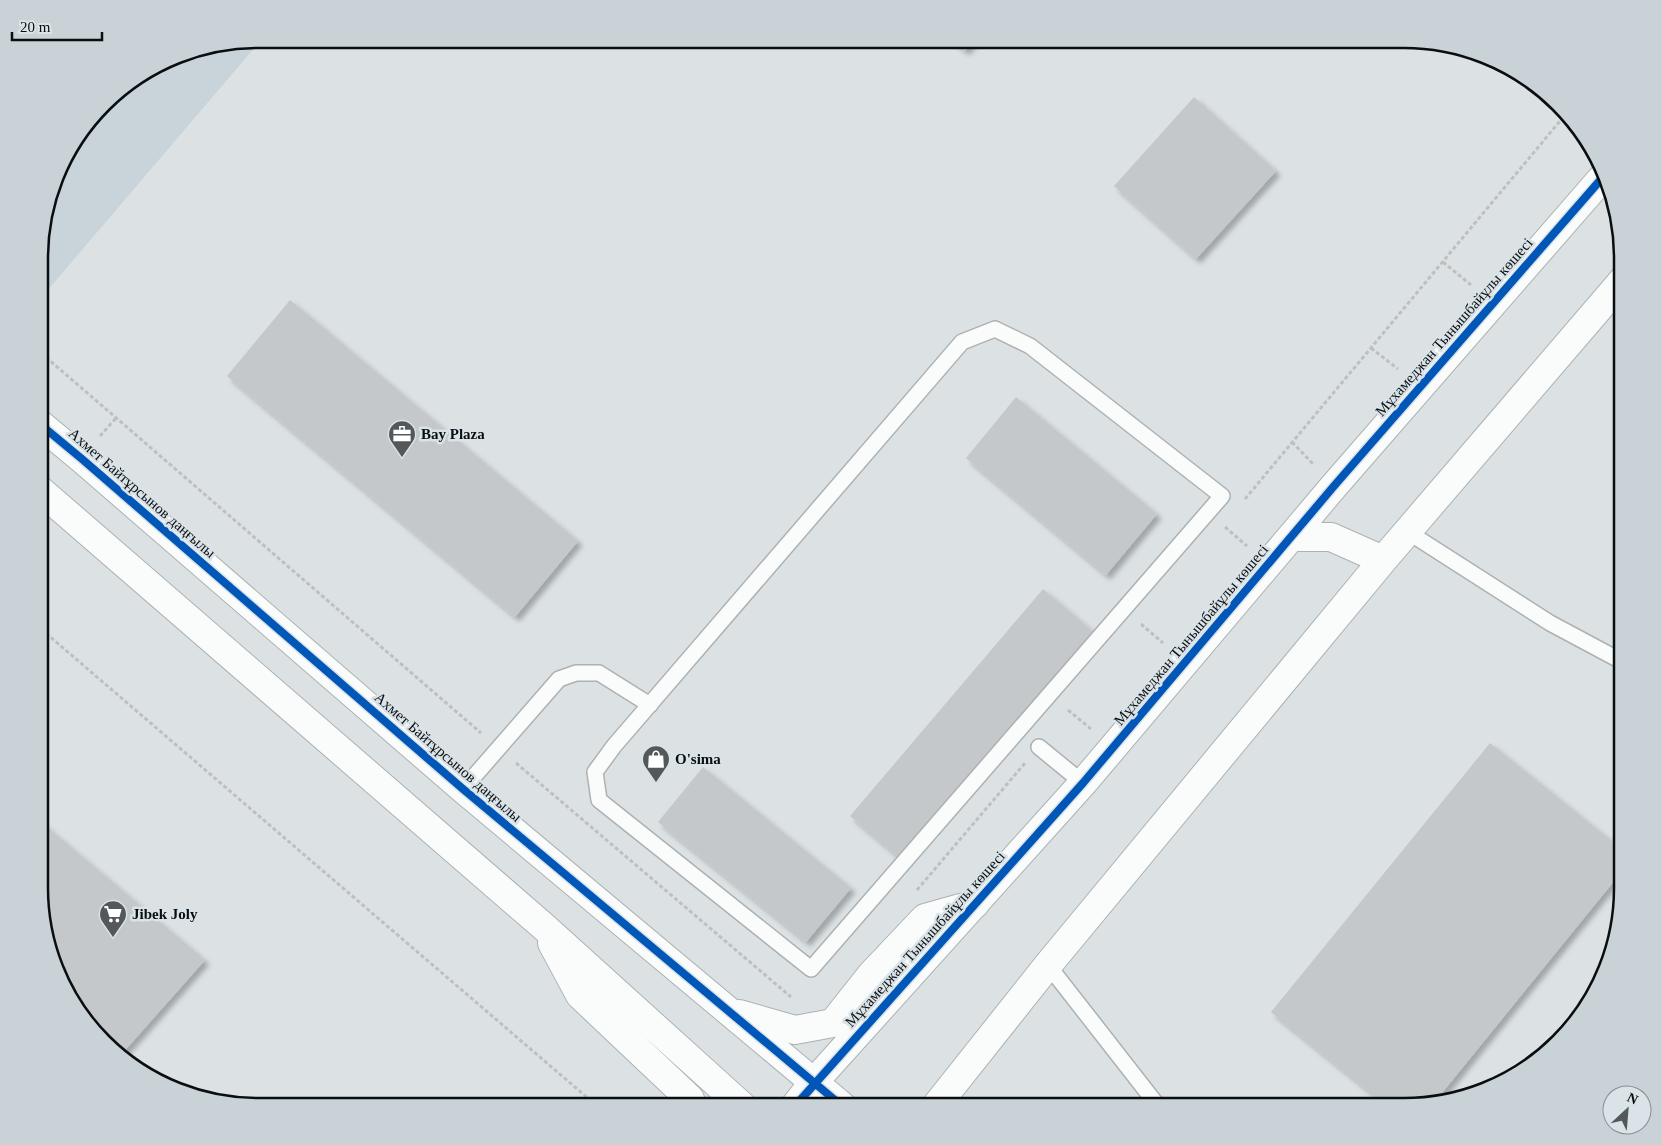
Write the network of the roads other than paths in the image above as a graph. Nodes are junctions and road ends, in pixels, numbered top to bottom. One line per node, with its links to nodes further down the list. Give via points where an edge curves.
1 (1600, 180): 6 (street, Мұхамеджан Тынышбайұлы көшесі)
2 (1614, 291): 5 (street)
3 (48, 431): 12 (street, Ахмет Байтұрсынов даңғылы)
4 (48, 498): 14 (street)
5 (1408, 532): 7 (street); 8 (lane, via 1550,623)
6 (1292, 537): 7 (street, via 1331,537); 11 (street, Мұхамеджан Тынышбайұлы көшесі)
7 (1383, 560): 15 (street)
8 (1614, 657)
9 (650, 705): 9 (lane, via 962,342 995,328 1030,346 1222,496 811,969 599,800 595,772); 12 (lane, via 599,673 576,673 558,679)
10 (1039, 747): 11 (lane)
11 (1082, 783): 13 (street, Мұхамеджан Тынышбайұлы көшесі)
12 (463, 789): 16 (street, Ахмет Байтұрсынов даңғылы)
13 (975, 904): 16 (street, via 925,918 871,975 834,1023 795,1030); 17 (street, Мұхамеджан Тынышбайұлы көшесі)
14 (544, 926): 18 (street, via 580,995); 19 (street)
15 (1048, 965): 22 (street); 23 (lane)
16 (729, 1011): 17 (street, Ахмет Байтұрсынов даңғылы)
17 (814, 1082): 20 (street, Мұхамеджан Тынышбайұлы көшесі); 21 (street, Ахмет Байтұрсынов даңғылы)
18 (690, 1098)
19 (733, 1098)
20 (801, 1098)
21 (833, 1098)
22 (942, 1098)
23 (1152, 1098)

